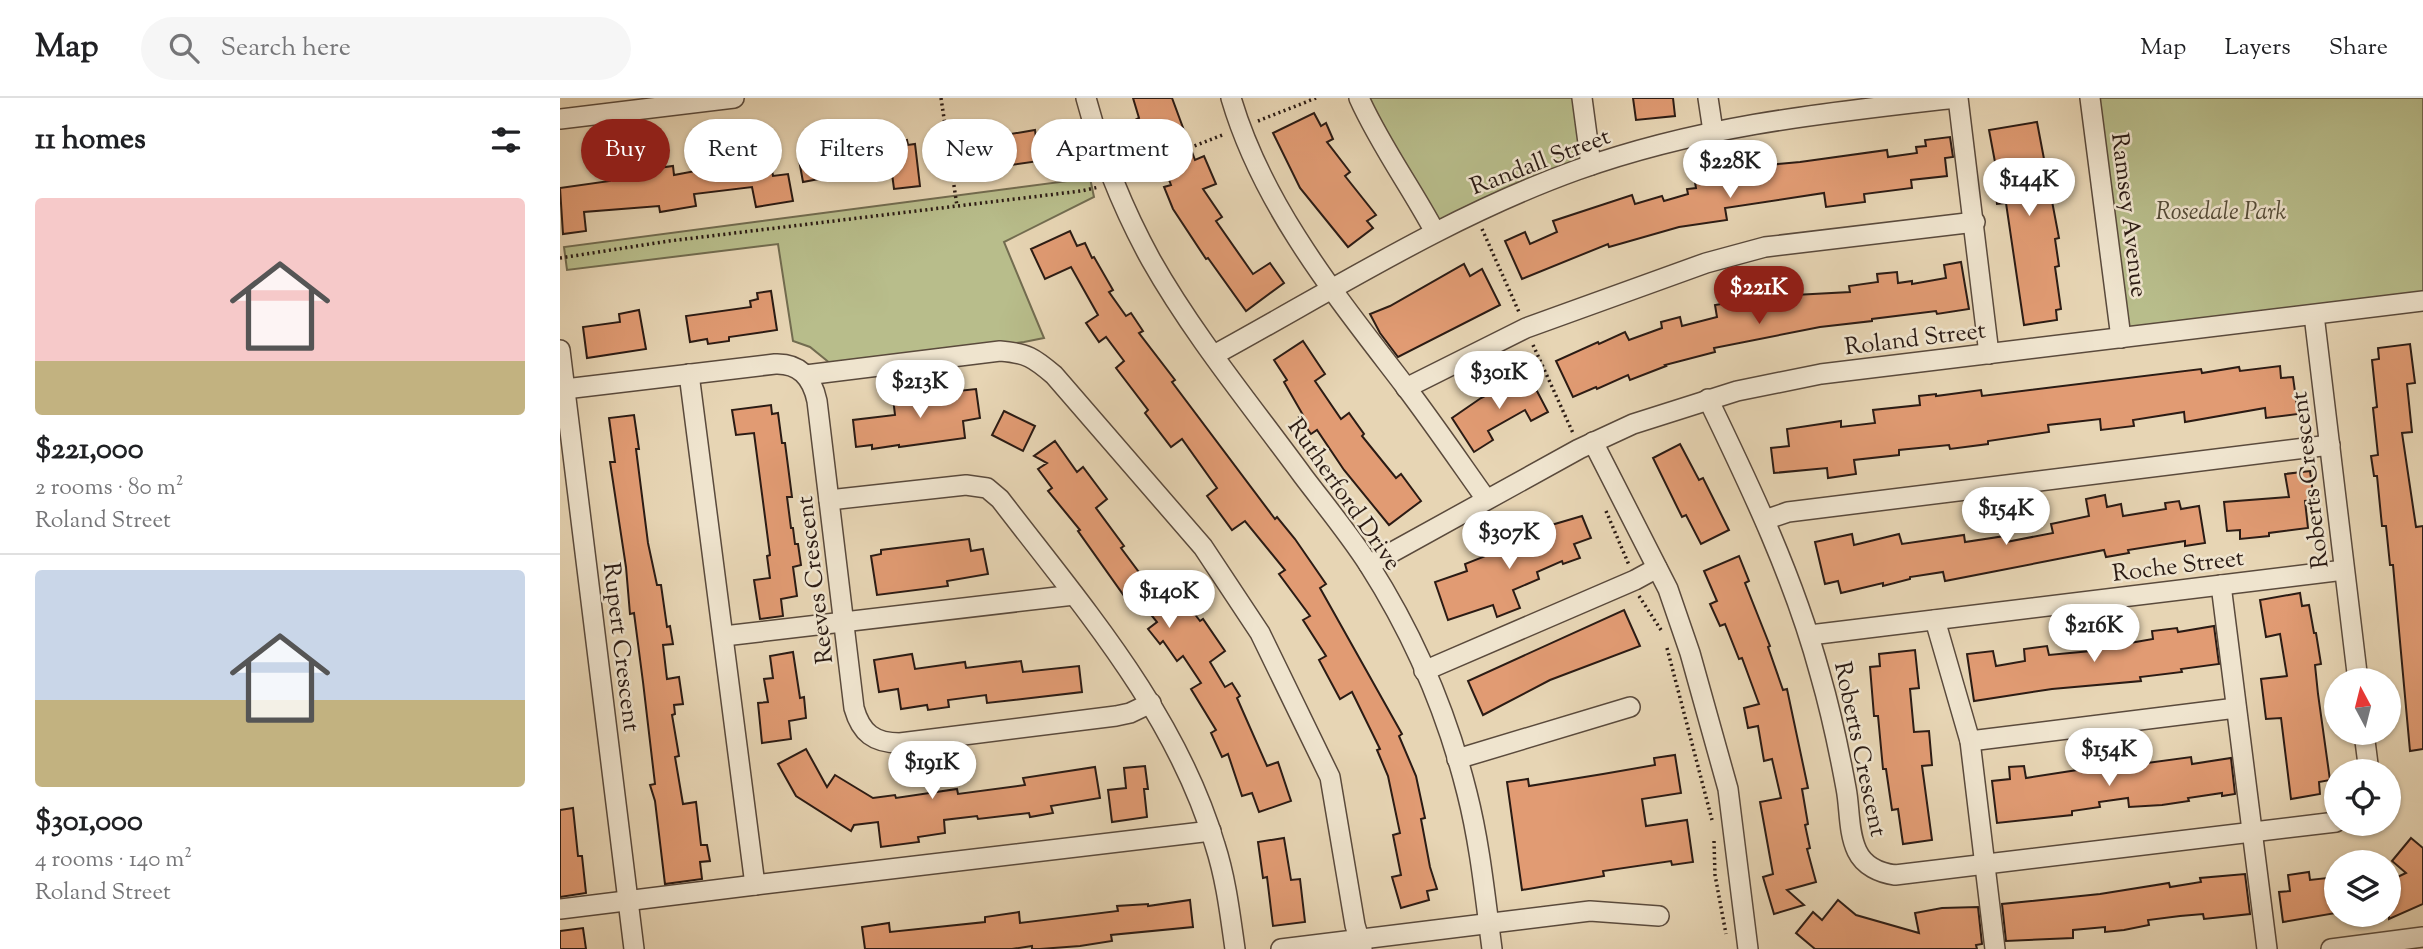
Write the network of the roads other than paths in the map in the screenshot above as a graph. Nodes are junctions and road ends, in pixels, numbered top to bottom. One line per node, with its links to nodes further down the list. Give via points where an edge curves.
1 (734, 98): 10 (street)
2 (1086, 98): 21 (street, Rutherford Drive, via 1122,200 1151,258)
3 (1231, 98): 15 (street, via 1270,190)
4 (1359, 98): 14 (street)
5 (1582, 98): 12 (street)
6 (1708, 98): 11 (street)
7 (1957, 98): 9 (street, Randall Street); 13 (street)
8 (2090, 98): 18 (street, Ramsey Avenue)
9 (1834, 105): 11 (street, Randall Street)
10 (560, 119)
11 (1713, 131): 12 (street, Randall Street)
12 (1591, 166): 14 (street, Randall Street)
13 (1975, 222): 20 (street); 24 (street, via 1765,247 1706,263 1526,328)
14 (1435, 232): 15 (street, Randall Street)
15 (1331, 290): 21 (street, Randall Street); 24 (street)
16 (2423, 301): 17 (street, Roland Street)
17 (2314, 314): 18 (street, Roland Street); 28 (street, Roberts Crescent)
18 (2121, 338): 20 (street, Roland Street)
19 (560, 350): 25 (street, Rupert Crescent)
20 (1989, 354): 26 (street, Roland Street, via 1821,374)
21 (1214, 355): 32 (street, Rutherford Drive)
22 (689, 374): 23 (street, via 785,363); 25 (street); 40 (street)
23 (806, 375): 30 (street, Reeves Crescent, via 817,401); 58 (street, via 1000,351 1035,358 1054,374 1203,547 1259,633 1330,777)
24 (1406, 388): 29 (street)
25 (565, 389): 53 (street, Rupert Crescent)
26 (1709, 399): 27 (street, Roland Street); 31 (street, Roberts Crescent)
27 (1593, 442): 29 (street, Roland Street); 33 (street)
28 (2330, 445): 31 (street, via 1788,512); 34 (street, Roberts Crescent)
29 (1486, 499): 32 (street, Roland Street)
30 (829, 500): 36 (street, via 966,485 987,488); 38 (street, Reeves Crescent)
31 (1765, 520): 39 (street, Roberts Crescent)
32 (1368, 565): 42 (street, Rutherford Drive)
33 (1657, 568): 42 (street); 63 (street, via 1690,653 1728,789)
34 (2344, 570): 35 (street, Roche Street); 41 (street, Roberts Crescent)
35 (2221, 584): 37 (street, Roche Street); 45 (street)
36 (1074, 595): 38 (street); 43 (street)
37 (1935, 620): 39 (street, Roche Street); 46 (street)
38 (843, 622): 40 (street); 43 (street, Reeves Crescent, via 857,719 866,733 879,741 900,743 1116,716)
39 (1810, 635): 51 (street, Roberts Crescent, via 1861,859 1895,875)
40 (724, 636): 52 (street)
41 (2356, 668)
42 (1424, 671): 47 (street, Rutherford Drive)
43 (1151, 704): 49 (street, via 1189,774)
44 (1630, 706): 47 (street)
45 (2236, 708): 46 (street); 50 (street)
46 (1969, 741): 51 (street)
47 (1457, 759): 56 (street, Rutherford Drive, via 1475,828)
48 (2324, 824): 50 (street, Roberts Crescent)
49 (1211, 831): 52 (street); 60 (street)
50 (2254, 833): 51 (street, Roberts Crescent); 65 (street)
51 (1984, 864): 64 (street)
52 (755, 885): 53 (street)
53 (629, 902): 54 (street); 59 (street, Rupert Crescent)
54 (560, 909)
55 (1659, 916): 56 (street, via 1590,911)
56 (1489, 923): 58 (street); 62 (street, Rutherford Drive)
57 (2423, 937): 66 (street)
58 (1361, 944): 61 (street)
59 (634, 949)
60 (1235, 949)
61 (1281, 949)
62 (1492, 949)
63 (1748, 949)
64 (1995, 949)
65 (2267, 949)
66 (2331, 949)

